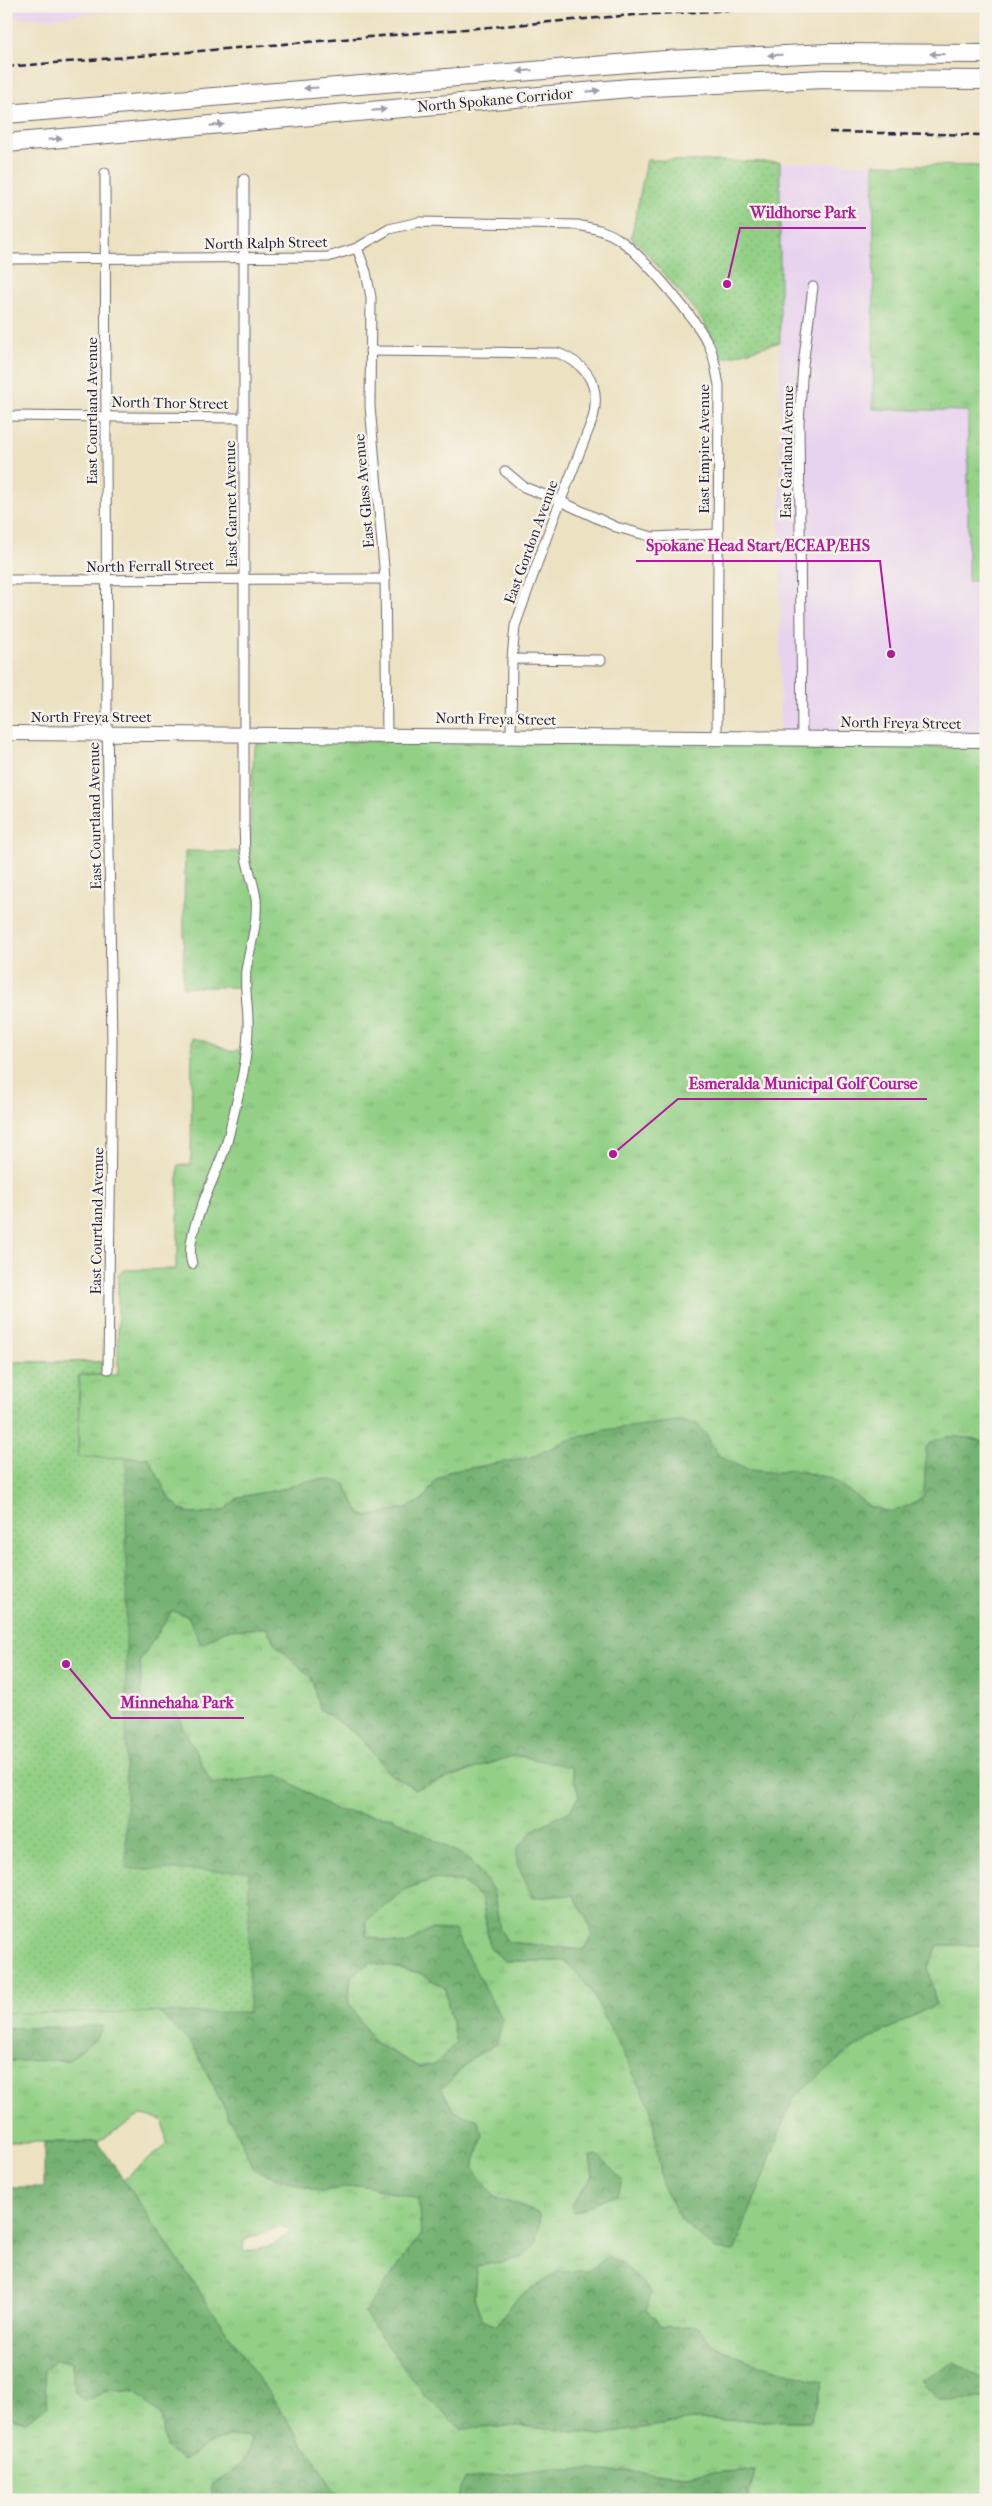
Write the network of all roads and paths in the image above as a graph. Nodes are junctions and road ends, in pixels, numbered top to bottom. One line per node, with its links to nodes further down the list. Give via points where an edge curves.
1 (986, 54): 3 (highway, North Spokane Corridor, one-way to 3, via 821,53 666,60)
2 (986, 80): 4 (highway, North Spokane Corridor, one-way to 2, via 630,88 824,79)
3 (6, 114)
4 (6, 143)
5 (105, 173): 9 (street, East Courtland Avenue)
6 (244, 179): 10 (street, East Garnet Avenue)
7 (358, 248): 8 (street, North Ralph Street, via 389,229 418,222 577,225 598,229); 10 (street, North Ralph Street, via 328,257); 13 (street, East Glass Avenue, via 371,297)
8 (632, 249): 19 (street, East Empire Avenue, via 698,325 715,361 719,386)
9 (106, 257): 10 (street, North Ralph Street); 11 (street, North Ralph Street); 15 (street, East Courtland Avenue)
10 (244, 257): 16 (street, East Garnet Avenue)
11 (6, 259)
12 (813, 287): 32 (street, East Garland Avenue, via 799,422)
13 (370, 351): 18 (street, East Gordon Avenue, via 558,353 571,358 587,373 598,400); 21 (street, East Glass Avenue, via 370,406)
14 (6, 416): 15 (street, North Thor Street)
15 (105, 416): 16 (street, North Thor Street); 23 (street, East Courtland Avenue)
16 (244, 418): 20 (street, East Garnet Avenue)
17 (505, 471): 18 (street, via 524,487)
18 (560, 501): 19 (street, via 616,527 653,537); 24 (street, East Gordon Avenue, via 514,626)
19 (718, 534): 31 (street, East Empire Avenue)
20 (245, 578): 21 (street, North Ferrall Street); 23 (street, North Ferrall Street); 28 (street, East Garnet Avenue)
21 (385, 579): 29 (street, East Glass Avenue)
22 (6, 580): 23 (street, North Ferrall Street)
23 (106, 581): 27 (street, East Courtland Avenue)
24 (512, 659): 25 (street); 30 (street, East Gordon Avenue)
25 (601, 660)
26 (6, 733): 27 (street, North Freya Street)
27 (108, 733): 28 (street, North Freya Street); 35 (street, East Courtland Avenue, via 112,1045)
28 (244, 734): 29 (street, North Freya Street); 34 (street, East Garnet Avenue, via 245,851 256,900 245,988 247,1045 227,1144 204,1198 192,1242)
29 (387, 735): 30 (street, North Freya Street)
30 (511, 736): 31 (street, North Freya Street)
31 (717, 738): 32 (street, North Freya Street)
32 (802, 738): 33 (street, North Freya Street)
33 (986, 740)
34 (192, 1264)
35 (108, 1369)

